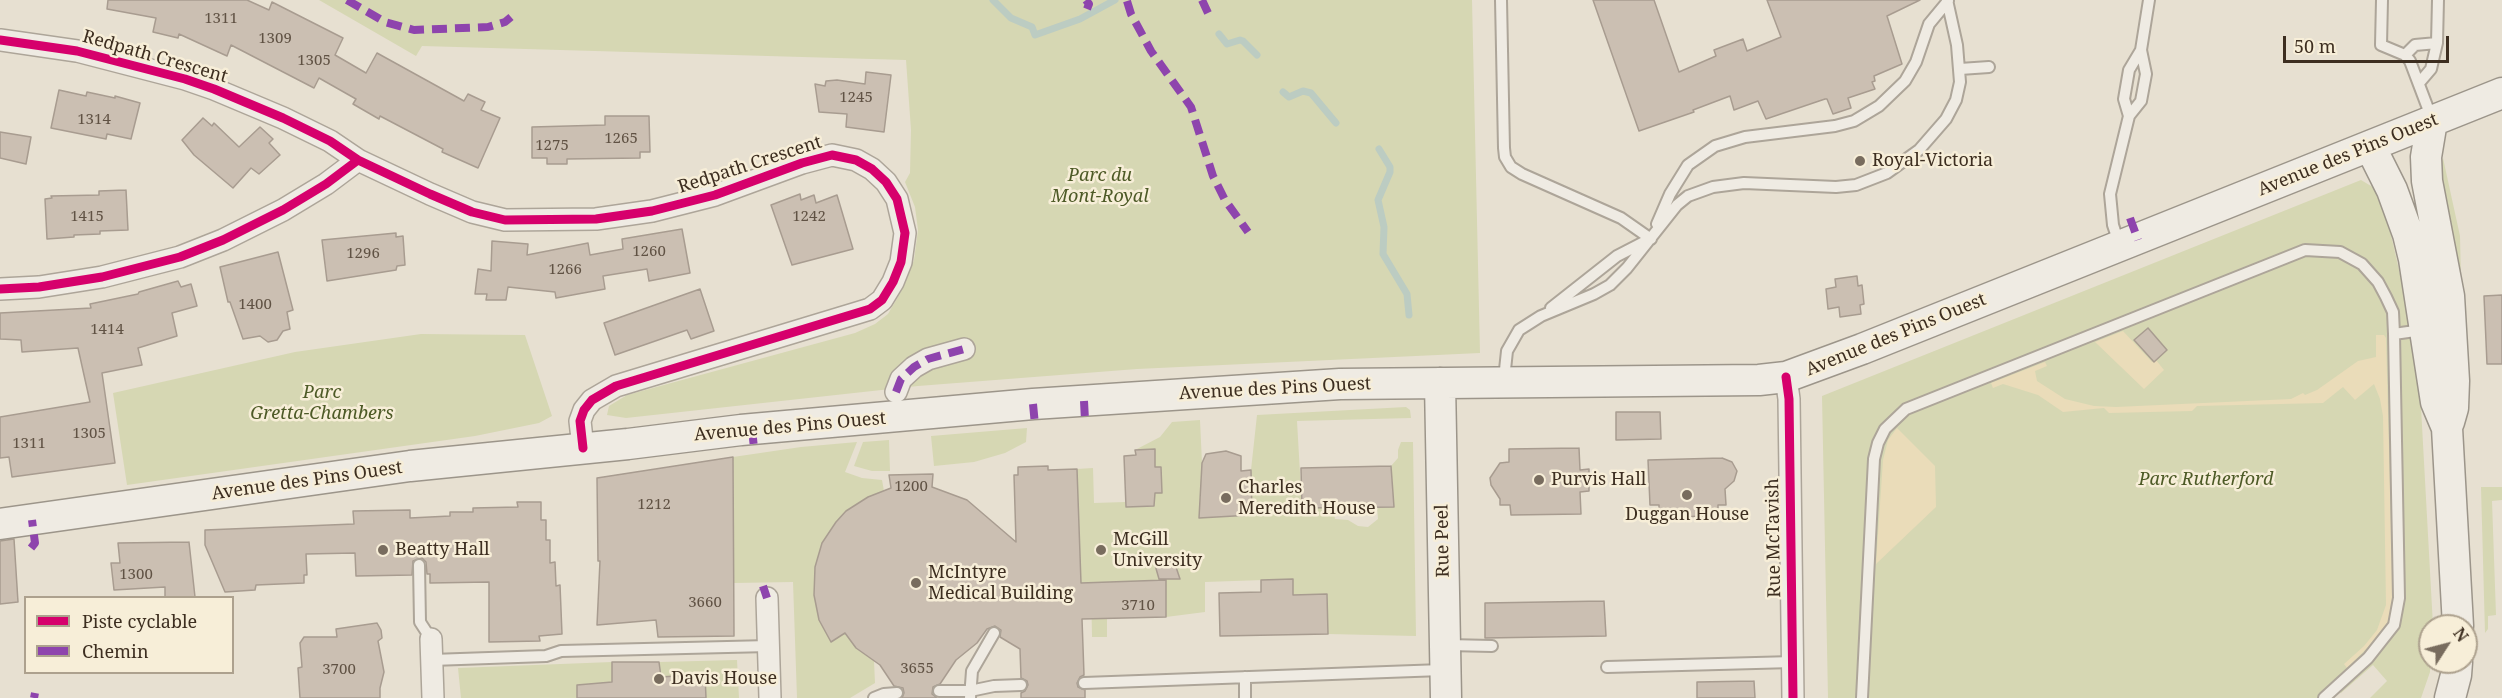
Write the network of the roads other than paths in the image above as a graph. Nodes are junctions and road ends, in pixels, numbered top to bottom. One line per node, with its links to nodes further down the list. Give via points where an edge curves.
1 (1501, 0): 18 (lane, via 1504,148 1510,167 1621,218)
2 (2149, 0): 8 (lane)
3 (2382, 0): 9 (lane, via 2381,45)
4 (2438, 0): 7 (lane)
5 (1947, 1): 11 (lane); 18 (lane, via 1929,24 1905,81 1879,106 1846,123 1745,137 1708,150 1682,173)
6 (0, 40): 17 (street, Redpath Crescent, via 77,51 185,79 268,110 330,141)
7 (2437, 43): 9 (lane, via 2415,45); 12 (lane, via 2431,69)
8 (2141, 51): 14 (lane, via 2129,70 2124,99); 14 (lane, via 2146,74 2141,101)
9 (2405, 55): 12 (lane)
10 (1989, 67): 11 (lane)
11 (1960, 69): 18 (lane, via 1959,90 1941,126 1919,150 1887,173 1847,187 1756,183 1713,187 1682,201)
12 (2419, 83): 15 (lane)
13 (2502, 93): 15 (main road, Avenue des Pins Ouest)
14 (2128, 116): 19 (lane, via 2110,194)
15 (2432, 121): 16 (main road, Avenue des Pins Ouest); 29 (main road, via 2427,181 2449,296 2453,344 2453,408)
16 (2370, 146): 19 (main road, Avenue des Pins Ouest); 22 (main road, via 2408,234)
17 (358, 160): 20 (street, via 283,210 188,254 102,278); 30 (street, Redpath Crescent, via 472,212 528,221 596,219 671,207 832,155 856,160 886,182 897,200 905,233 901,262 882,300 857,314 616,386 592,400 584,410 580,422)
18 (1651, 239): 21 (lane, via 1617,256); 21 (lane, via 1610,285)
19 (2120, 246): 25 (main road, Avenue des Pins Ouest)
20 (0, 289)
21 (1541, 316): 26 (lane, via 1521,327 1511,340)
22 (2425, 330): 23 (lane); 29 (main road, via 2436,402)
23 (2394, 334): 54 (lane, via 2386,297 2362,264 2340,252 2305,250 1906,409 1885,429 1874,459); 55 (lane, via 2399,597 2396,616 2391,631 2375,651)
24 (964, 349): 28 (street, via 914,367 901,379)
25 (1786, 377): 26 (main road, Avenue des Pins Ouest); 39 (street, Rue McTavish)
26 (1504, 382): 27 (main road, Avenue des Pins Ouest)
27 (1440, 383): 30 (main road, Avenue des Pins Ouest, via 1340,384 1102,399 752,429); 41 (main road, Rue Peel)
28 (896, 392)
29 (2447, 428): 34 (main road)
30 (583, 448): 31 (main road, Avenue des Pins Ouest, via 400,467)
31 (0, 524)
32 (419, 565): 38 (lane, via 420,622)
33 (767, 598): 36 (street)
34 (2457, 614)
35 (994, 633): 48 (lane, via 972,671)
36 (769, 646): 38 (lane, via 561,651 546,656); 50 (street)
37 (1492, 646): 41 (lane)
38 (431, 650): 49 (street)
39 (1793, 662): 40 (lane); 53 (street, Rue McTavish)
40 (1607, 667)
41 (1446, 671): 43 (lane)
42 (2457, 674): 56 (main road)
43 (1245, 677): 44 (lane); 52 (lane)
44 (1084, 683)
45 (1021, 685): 48 (lane, via 994,686)
46 (939, 691): 48 (lane)
47 (897, 693): 51 (lane)
48 (970, 694)
49 (433, 698)
50 (770, 698)
51 (874, 698)
52 (1245, 698)
53 (1793, 698)
54 (1862, 698)
55 (2324, 698)
56 (2450, 698)

